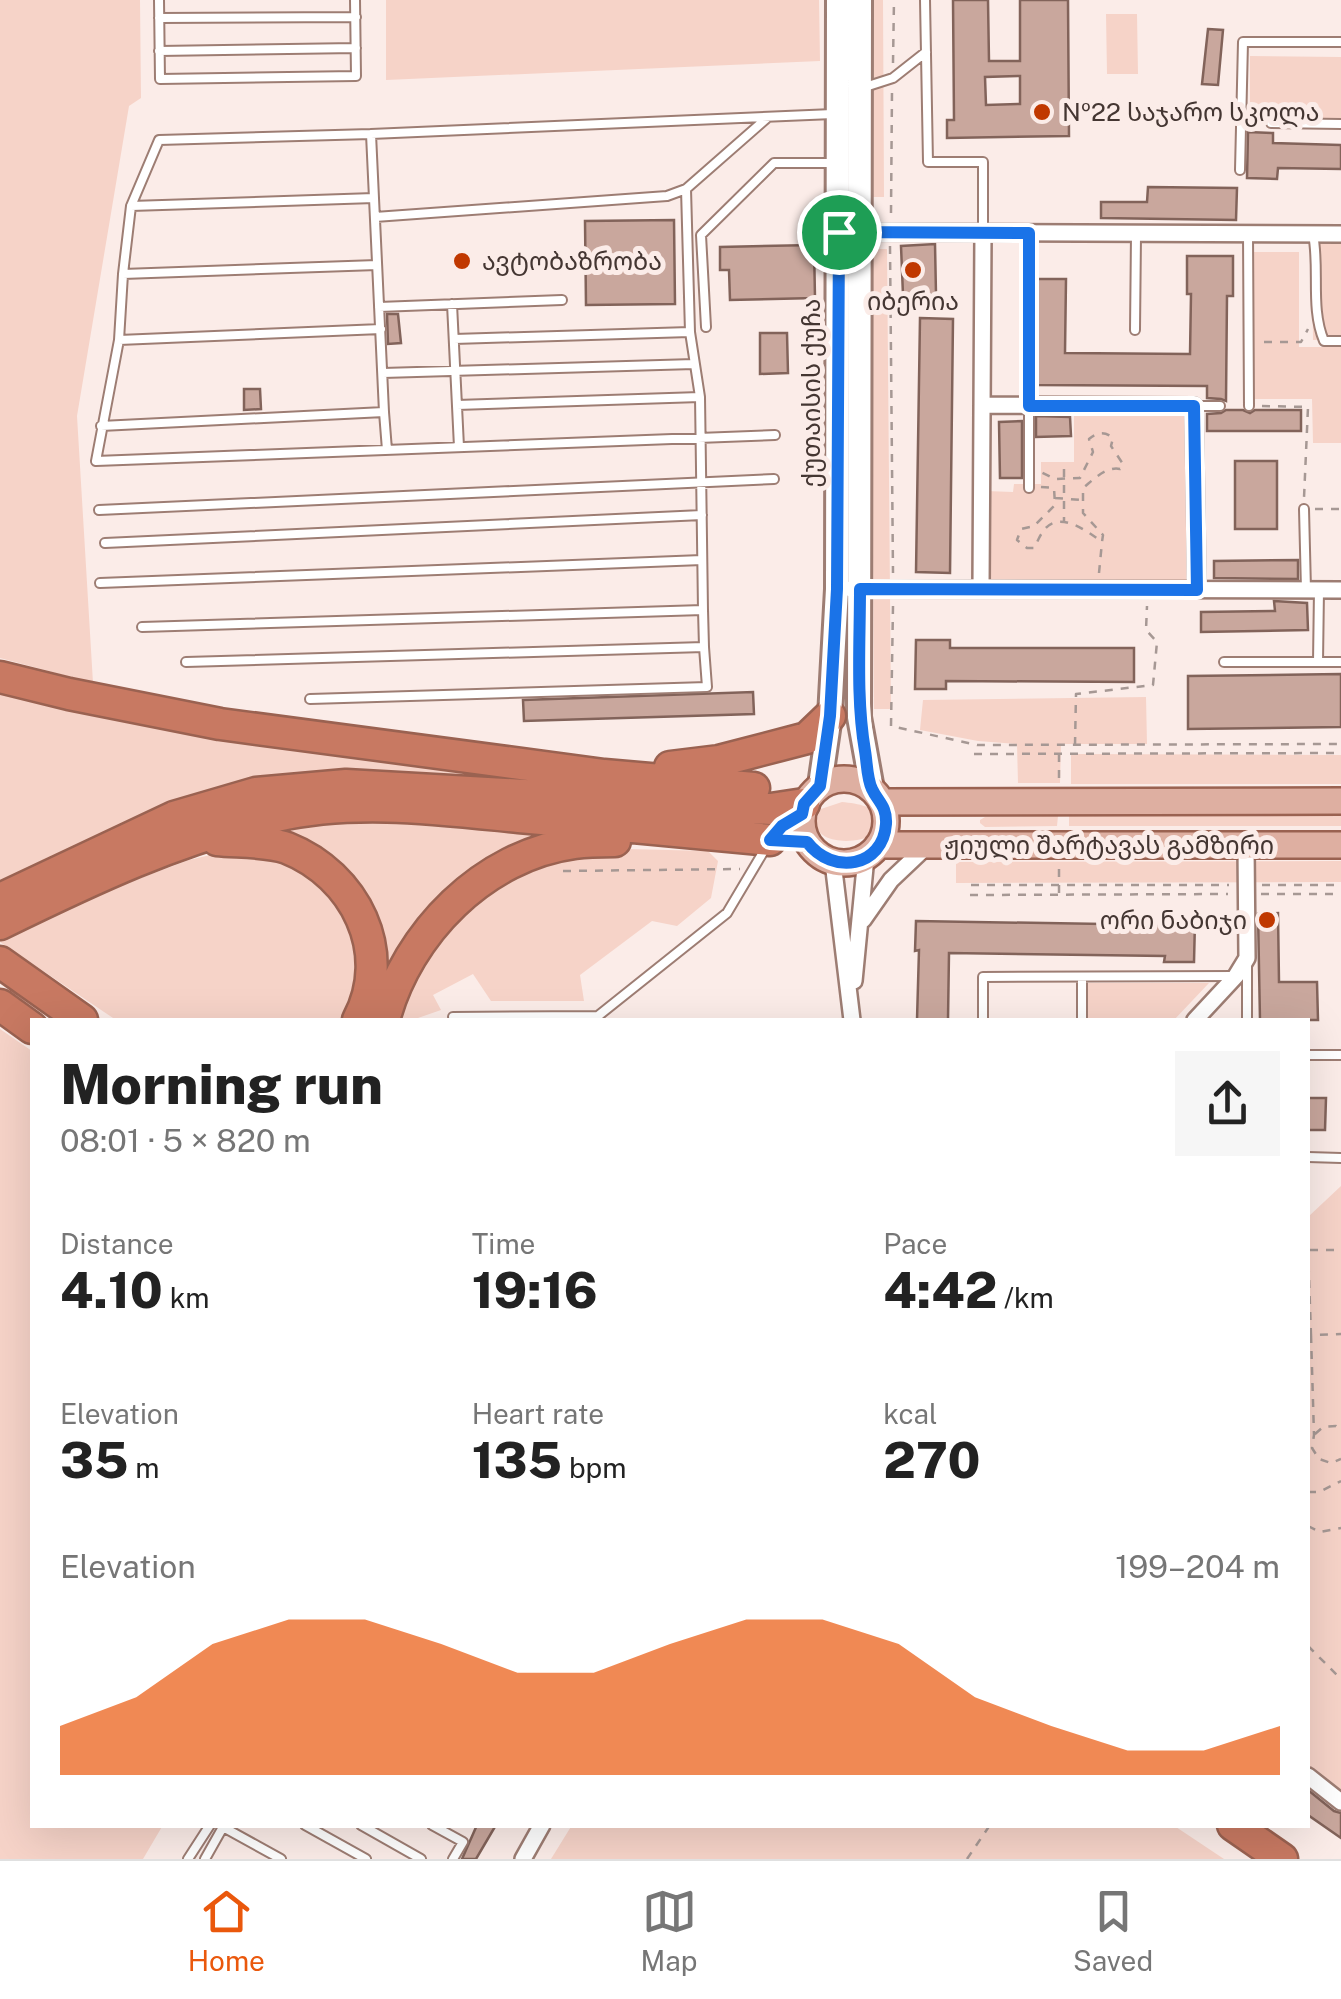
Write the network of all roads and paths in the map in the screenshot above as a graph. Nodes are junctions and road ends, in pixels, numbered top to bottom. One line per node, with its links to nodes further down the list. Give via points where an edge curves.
1 (159, 0): 8 (lane)
2 (356, 0): 7 (lane)
3 (838, 0): 15 (street, ქუთაისის ქუჩა)
4 (860, 0): 14 (street, ქუთაისის ქუჩა)
5 (894, 0): 13 (path)
6 (925, 0): 12 (lane)
7 (356, 17): 8 (lane); 10 (lane)
8 (159, 18): 11 (lane)
9 (1341, 42): 21 (lane, via 1242,42)
10 (356, 48): 11 (lane); 11 (lane, via 356,76 160,79)
11 (160, 52)
12 (926, 52): 13 (lane); 28 (lane, via 928,162 983,162)
13 (893, 78): 14 (lane); 27 (path)
14 (860, 89): 26 (street, ქუთაისის ქუჩა)
15 (838, 114): 16 (lane); 20 (street, ქუთაისის ქუჩა)
16 (768, 117): 19 (lane); 22 (lane)
17 (1271, 124): 18 (lane)
18 (1341, 124)
19 (371, 134): 23 (lane); 24 (lane, via 160,140)
20 (838, 163): 26 (street, ქუთაისის ქუჩა); 40 (lane, via 774,163 701,235)
21 (1240, 170)
22 (686, 189): 25 (lane, via 667,196); 43 (lane)
23 (374, 198): 24 (lane); 25 (lane)
24 (131, 206): 35 (lane)
25 (375, 217): 34 (lane)
26 (849, 232): 27 (street); 82 (street, ქუთაისის ქუჩა)
27 (890, 232): 28 (street); 83 (path)
28 (983, 233): 29 (street); 53 (street)
29 (1029, 233): 30 (street); 54 (lane)
30 (1136, 233): 31 (street); 42 (lane)
31 (1248, 234): 32 (street); 46 (lane)
32 (1312, 234): 33 (street); 39 (lane)
33 (1341, 234)
34 (377, 265): 35 (lane); 38 (lane)
35 (123, 274): 45 (lane)
36 (562, 300): 37 (lane)
37 (452, 304): 38 (lane); 44 (lane)
38 (380, 307): 41 (lane)
39 (1318, 326): 46 (path, via 1310,326 1301,342); 47 (lane, via 1324,341)
40 (706, 328)
41 (380, 329): 45 (lane); 50 (lane)
42 (1135, 330)
43 (690, 332): 44 (lane); 48 (lane)
44 (454, 339): 49 (lane)
45 (119, 340): 59 (lane)
46 (1249, 341): 57 (lane)
47 (1341, 342)
48 (694, 364): 49 (lane); 51 (lane)
49 (455, 371): 50 (lane); 52 (lane)
50 (383, 373): 58 (lane)
51 (700, 397): 52 (lane); 61 (lane)
52 (457, 405): 62 (lane)
53 (982, 406): 54 (street); 84 (street)
54 (1029, 406): 55 (street); 65 (lane)
55 (1194, 406): 56 (lane); 87 (street)
56 (1220, 406)
57 (1249, 406): 73 (path, via 1308,407)
58 (384, 412): 59 (lane); 63 (lane)
59 (101, 426): 63 (lane, via 96,461)
60 (775, 435): 61 (lane)
61 (700, 438): 62 (lane); 68 (lane)
62 (459, 447): 63 (lane)
63 (387, 450)
64 (1064, 469): 66 (path)
65 (1029, 470): 66 (path); 69 (lane)
66 (1064, 478): 71 (path); 72 (path, via 1080,478 1093,452 1089,439 1113,438 1123,464 1083,488)
67 (774, 479): 68 (lane)
68 (701, 481): 75 (lane); 76 (lane)
69 (1029, 488): 70 (path, via 1050,486)
70 (1056, 498): 71 (path); 77 (path, via 1034,526 1021,529 1018,540 1034,548 1045,528)
71 (1064, 499): 72 (path); 77 (path)
72 (1083, 500): 78 (path, via 1083,514)
73 (1304, 509): 74 (path); 88 (lane)
74 (1341, 509)
75 (99, 510)
76 (702, 516): 79 (lane); 80 (lane)
77 (1064, 523): 78 (path, via 1076,523)
78 (1102, 542): 86 (path)
79 (104, 543)
80 (702, 560): 81 (lane); 90 (lane)
81 (100, 584)
82 (848, 589): 83 (street); 99 (street, ქუთაისის ქუჩა); 105 (street, ქუთაისის ქუჩა, via 860,717)
83 (893, 589): 84 (street); 101 (path, via 891,726 977,745)
84 (981, 589): 86 (street)
85 (1147, 589): 86 (street); 87 (street); 101 (path, via 1146,630 1158,642 1154,685 1076,694)
86 (1098, 590)
87 (1197, 590): 88 (street)
88 (1312, 590): 89 (street); 95 (lane)
89 (1341, 590)
90 (703, 610): 91 (lane); 92 (lane)
91 (142, 626)
92 (704, 647): 93 (lane); 98 (lane, via 707,686)
93 (186, 662)
94 (1224, 662): 95 (lane)
95 (1318, 662): 96 (lane)
96 (1341, 662)
97 (0, 678): 104 (highway, via 220,724)
98 (310, 699)
99 (830, 716): 104 (highway, via 807,738 720,761); 106 (street, ქუთაისის ქუჩა)
100 (1341, 744): 101 (path)
101 (1075, 745)
102 (1341, 753): 103 (path)
103 (974, 754)
104 (604, 774): 106 (highway)
105 (877, 796): 106 (main road, via 847,778); 107 (main road, ჟიული შარტავას გამზირი); 115 (main road, via 886,824)
106 (810, 799): 110 (lane); 111 (main road, via 802,828); 117 (highway, via 771,808 346,785 256,793 174,817)
107 (1341, 801)
108 (717, 835): 109 (highway, via 340,807); 110 (highway); 137 (highway, via 574,843 498,870 441,916 421,942)
109 (194, 838): 117 (highway); 136 (highway, via 284,846 343,887 372,954 372,982)
110 (770, 840): 111 (main road); 118 (lane)
111 (807, 842): 116 (main road)
112 (1246, 845): 113 (main road, ჟიული შარტავას გამზირი); 114 (main road, ჟიული შარტავას გამზირი); 122 (street)
113 (1341, 845)
114 (928, 846): 115 (main road, ჟიული შარტავას გამზირი); 127 (street, via 891,880)
115 (872, 851): 116 (main road, via 850,863); 127 (street)
116 (833, 862): 133 (street)
117 (89, 868): 125 (highway); 126 (highway)
118 (755, 869): 119 (path); 134 (lane, via 727,913 598,1016)
119 (552, 872)
120 (971, 885): 122 (path)
121 (1341, 885): 122 (path)
122 (1246, 889): 123 (path); 124 (path); 128 (street)
123 (1341, 894)
124 (970, 895)
125 (0, 899)
126 (0, 924)
127 (860, 924): 133 (street)
128 (1247, 958): 130 (street); 141 (lane)
129 (0, 962): 135 (highway)
130 (1236, 976): 131 (lane); 140 (street)
131 (1082, 977): 138 (lane, via 983,977); 139 (lane)
132 (0, 1005): 142 (highway)
133 (851, 1015)
134 (453, 1017)
135 (79, 1018)
136 (359, 1018)
137 (385, 1018)
138 (983, 1018)
139 (1082, 1018)
140 (1198, 1018)
141 (1247, 1018)
142 (30, 1027)
143 (1310, 1055): 144 (lane)
144 (1341, 1055)
145 (1310, 1157): 146 (lane)
146 (1341, 1158)
147 (1310, 1249): 148 (path)
148 (1341, 1250)
149 (1310, 1306): 150 (path)
150 (1311, 1334): 151 (path); 153 (path)
151 (1341, 1334)
152 (1310, 1400): 153 (path)
153 (1313, 1403): 155 (path)
154 (1340, 1428): 155 (path, via 1324,1427)
155 (1314, 1436): 156 (path, via 1318,1459)
156 (1341, 1460)
157 (1341, 1481): 158 (path)
158 (1310, 1492)
159 (1310, 1527): 160 (path)
160 (1341, 1528)
161 (1310, 1648): 162 (path)
162 (1341, 1679)
163 (1310, 1778): 164 (street)
164 (1341, 1802)
165 (208, 1828): 174 (lane)
166 (222, 1828): 175 (lane)
167 (225, 1828): 176 (lane)
168 (310, 1828): 177 (lane)
169 (366, 1828): 178 (lane)
170 (437, 1828): 179 (lane, via 463,1842)
171 (540, 1828): 180 (street)
172 (988, 1828): 181 (path)
173 (1237, 1828): 182 (highway)
174 (191, 1858)
175 (205, 1859)
176 (281, 1859)
177 (366, 1859)
178 (421, 1859)
179 (453, 1859)
180 (522, 1859)
181 (967, 1859)
182 (1282, 1859)

